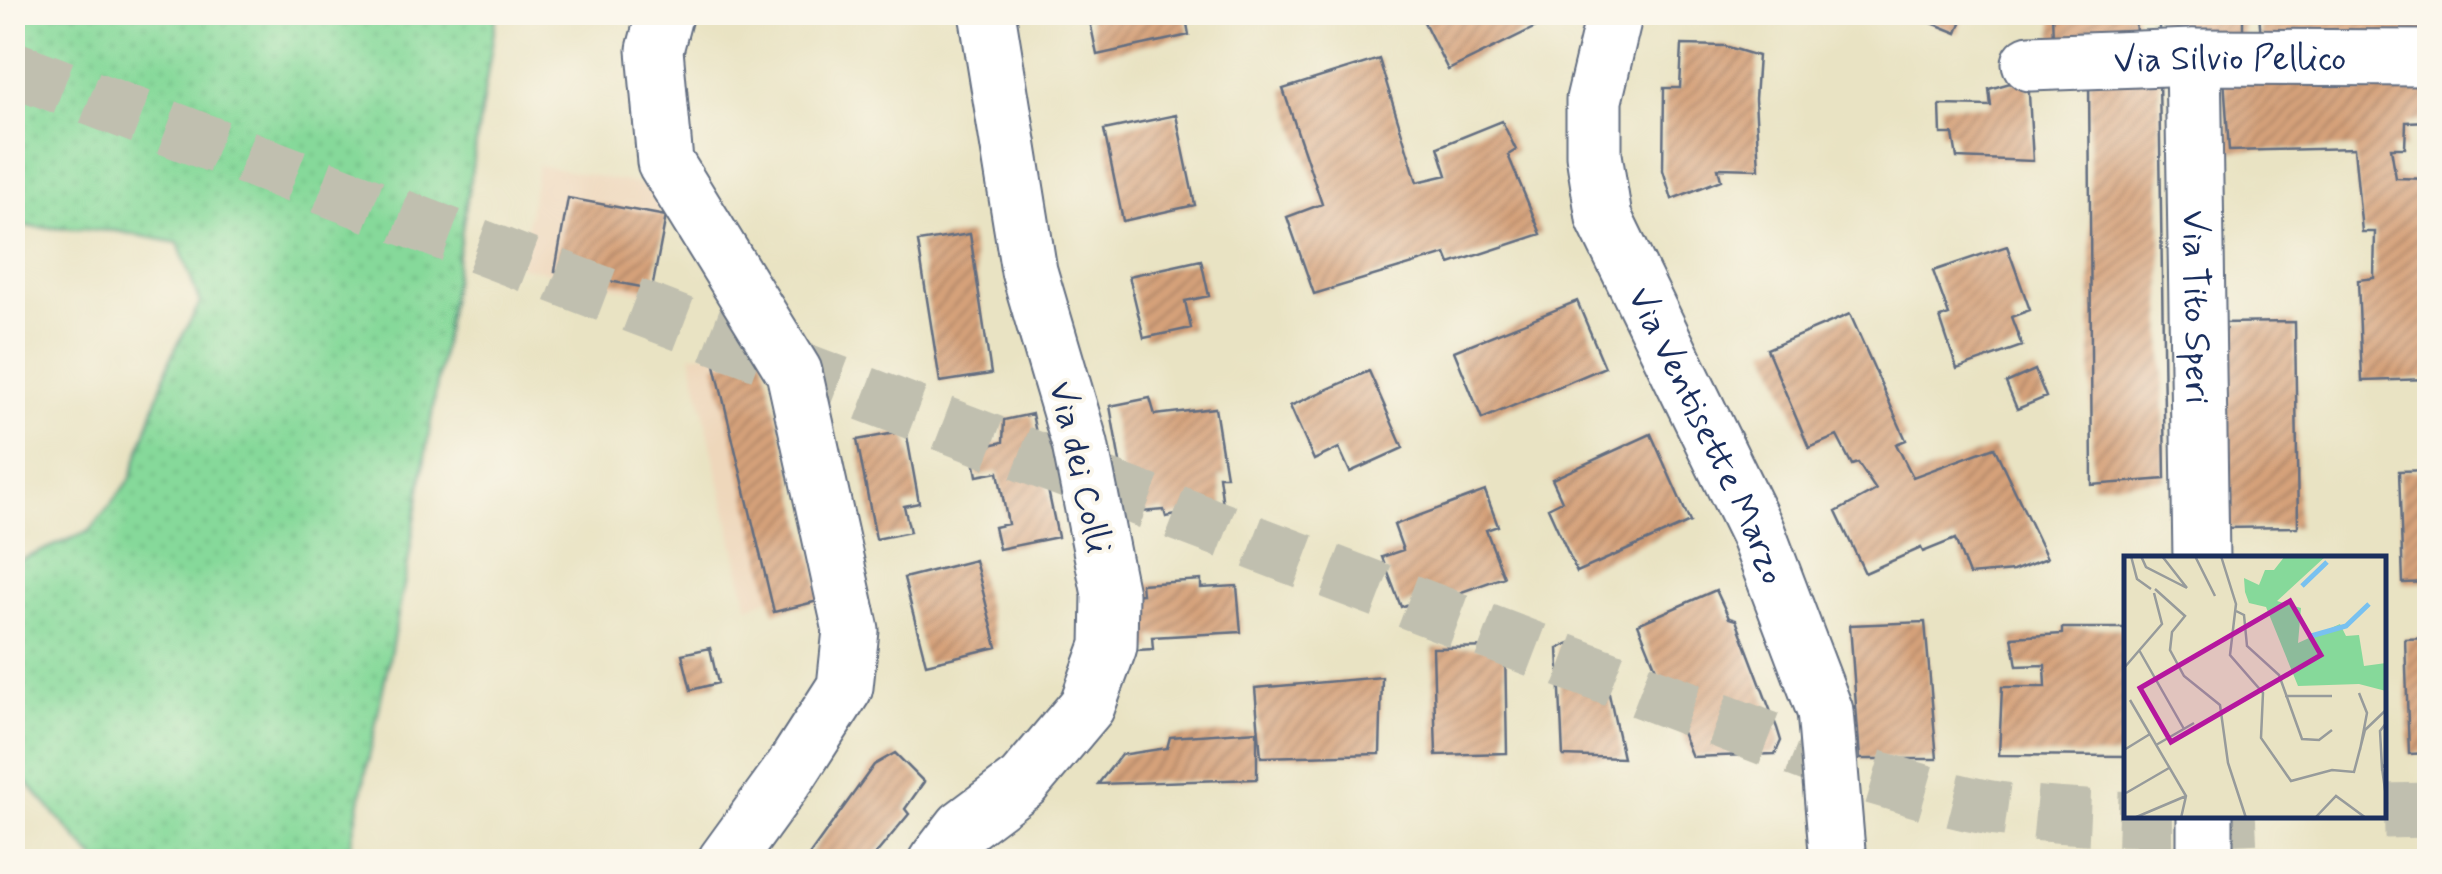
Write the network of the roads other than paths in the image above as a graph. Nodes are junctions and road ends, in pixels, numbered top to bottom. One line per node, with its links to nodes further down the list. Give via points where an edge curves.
1 (665, 12): 9 (street, via 655,50 665,162 794,372 851,630 845,687)
2 (987, 12): 10 (street, Via dei Colli, via 1029,271 1080,444 1110,594 1109,646 1087,706 1023,782 963,827)
3 (1614, 12): 11 (street, Via Ventisette Marzo, via 1594,100 1604,218 1757,532 1824,711)
4 (2192, 57): 5 (street, Via Silvio Pellico); 6 (street, Via Silvio Pellico); 7 (street, Via Tito Speri)
5 (2430, 58)
6 (2030, 62)
7 (2201, 556)
8 (2205, 819): 12 (street)
9 (725, 862)
10 (936, 862)
11 (1838, 862)
12 (2205, 862)

